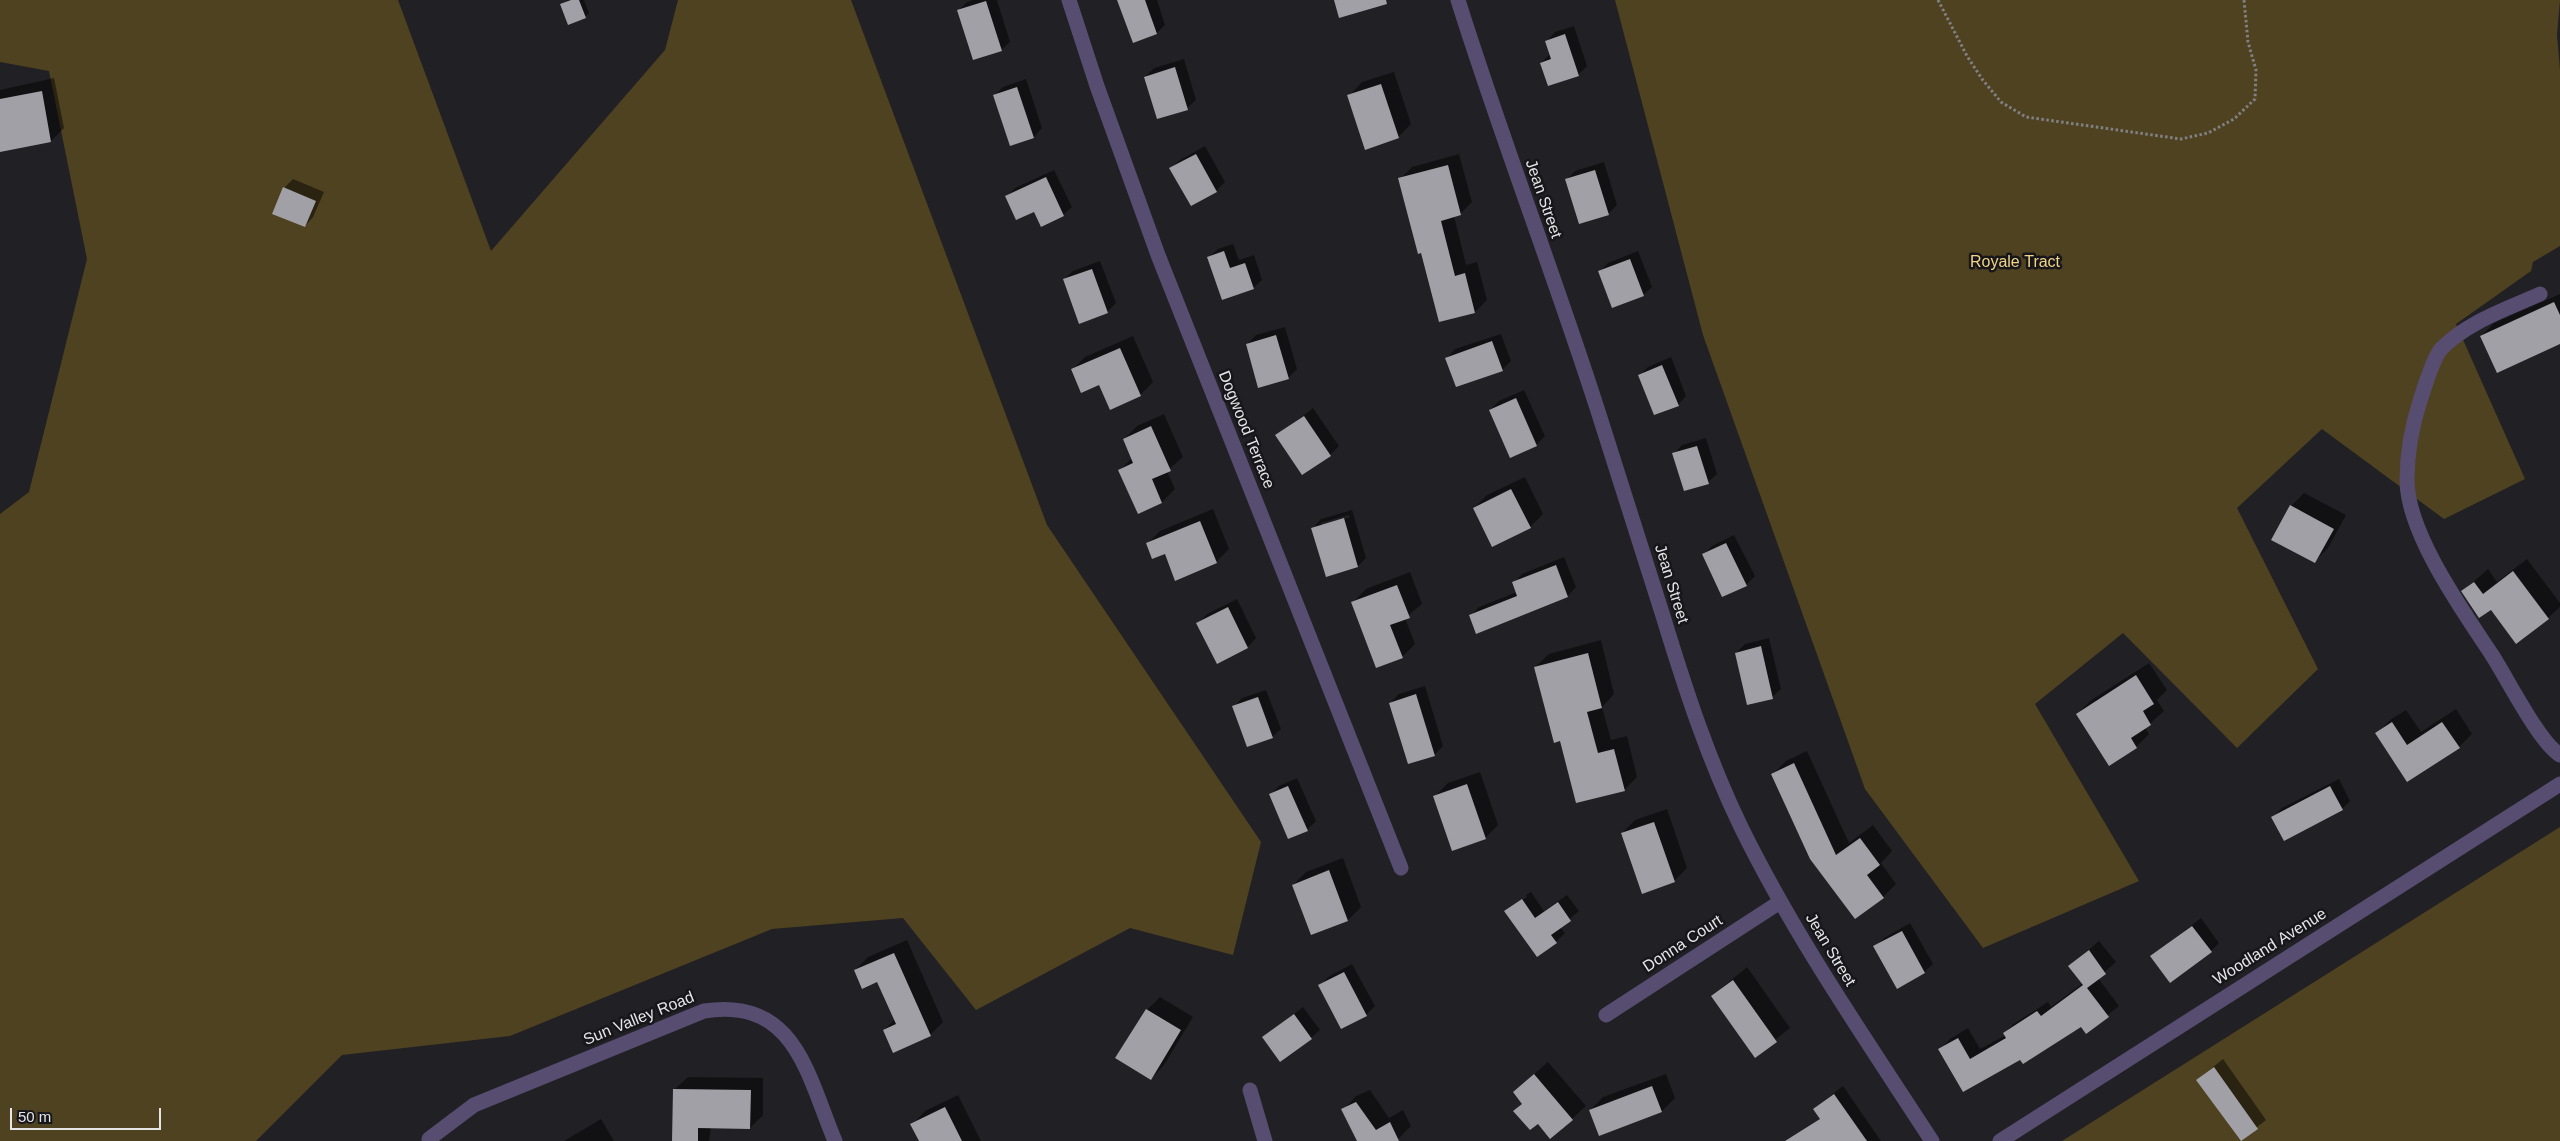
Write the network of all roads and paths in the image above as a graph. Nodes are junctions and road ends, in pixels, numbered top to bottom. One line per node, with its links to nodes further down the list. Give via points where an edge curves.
1 (1069, 0): 8 (street, Dogwood Terrace, via 1158,255)
2 (1458, 0): 9 (street, Jean Street, via 1586,375 1687,695 1720,780)
3 (1938, 0): 4 (path, via 1982,79 2000,102 2026,117 2181,140 2208,133 2234,120 2255,99 2256,70 2248,42)
4 (2244, 0)
5 (2540, 294): 6 (street, via 2465,329 2440,350 2413,424 2407,481 2415,522 2459,607 2532,720 2554,752)
6 (2560, 755)
7 (2560, 784): 16 (street, Woodland Avenue)
8 (1401, 868)
9 (1780, 902): 10 (street, Donna Court); 15 (street, Jean Street, via 1822,973)
10 (1606, 1016)
11 (1250, 1090): 14 (street)
12 (429, 1139): 13 (street, Sun Valley Road, via 474,1105 704,1011 724,1008 764,1017 782,1030 795,1046)
13 (835, 1141)
14 (1265, 1141)
15 (1932, 1141)
16 (2000, 1141)

